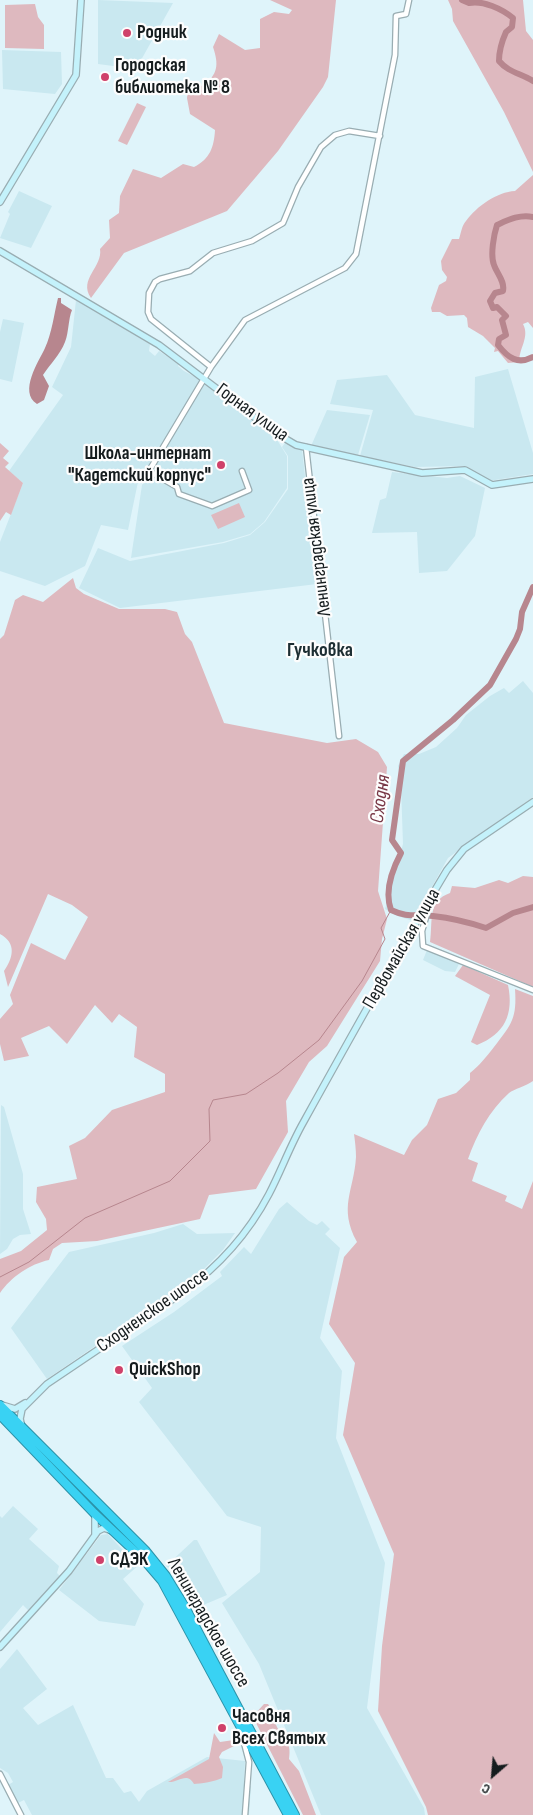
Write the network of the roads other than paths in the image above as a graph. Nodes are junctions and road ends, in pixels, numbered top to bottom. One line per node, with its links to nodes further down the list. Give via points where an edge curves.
1 (81, 0): 4 (main road, via 76,75)
2 (410, 0): 3 (street, via 406,14 396,16 395,55)
3 (380, 136): 6 (street, via 360,240 351,263 245,320); 6 (street, via 349,131 335,135 321,147 298,187 284,224 252,241 213,253 190,271 160,279 152,287 148,304 151,319)
4 (0, 202)
5 (0, 251): 7 (main road, Горная улица, via 127,324)
6 (211, 367): 7 (street)
7 (206, 378): 8 (main road, Горная улица, via 282,438); 9 (street, via 149,471 178,487 179,494 212,506 249,490)
8 (306, 447): 10 (main road, Горная улица, via 422,473 465,470 492,485); 11 (street, Ленинградская улица)
9 (242, 471)
10 (533, 479)
11 (339, 736)
12 (533, 802): 13 (main road, Первомайская улица, via 464,849 454,860)
13 (426, 909): 14 (street, via 423,946); 15 (main road, Первомайская улица)
14 (533, 990)
15 (302, 1125): 16 (main road, Сходненское шоссе, via 255,1218 215,1267 47,1384)
16 (29, 1401): 17 (main road, via 15,1409); 19 (main road, Сходненское шоссе, via 20,1415 20,1423)
17 (0, 1405): 19 (highway, Ленинградское шоссе)
18 (0, 1415): 20 (highway, Ленинградское шоссе)
19 (26, 1433): 29 (highway, Ленинградское шоссе, via 145,1550 166,1576)
20 (94, 1512): 21 (main road); 22 (highway, Ленинградское шоссе)
21 (95, 1535): 22 (main road, via 104,1528); 23 (main road, via 62,1579)
22 (118, 1535): 24 (highway, Ленинградское шоссе, via 162,1581)
23 (0, 1647)
24 (236, 1717): 27 (street, via 249,1762); 28 (highway, Ленинградское шоссе)
25 (0, 1774): 26 (street)
26 (22, 1815)
27 (245, 1815)
28 (288, 1815)
29 (295, 1815)

